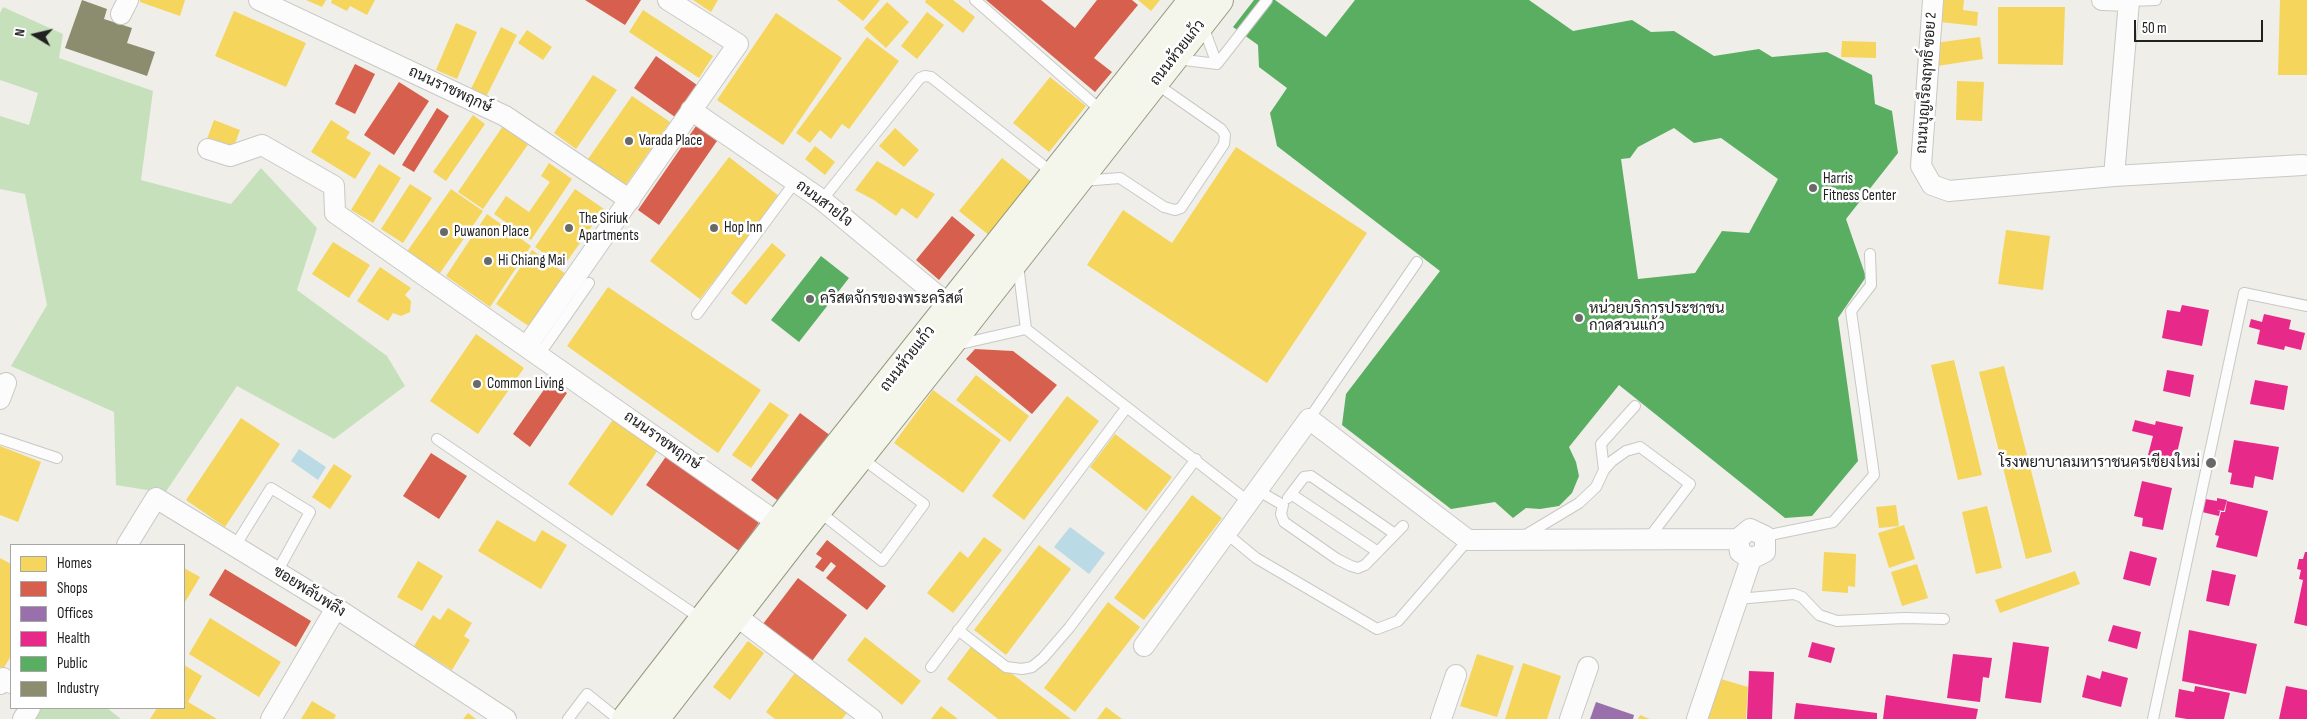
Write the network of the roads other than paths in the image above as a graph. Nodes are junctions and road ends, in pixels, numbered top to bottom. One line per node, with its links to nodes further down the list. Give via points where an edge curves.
1 (258, 0): 21 (street, ถนนราชพฤกษ์, via 505,116)
2 (668, 0): 14 (street, via 738,44)
3 (975, 0): 15 (lane)
4 (1219, 0): 10 (main road, ถนนห้วยแก้ว)
5 (1267, 0): 12 (lane)
6 (1932, 0): 18 (street, ถนนบุญเรืองฤทธิ์ ซอย 2, via 1921,166 1932,185 1949,191)
7 (2102, 0): 9 (street)
8 (2156, 0): 9 (lane)
9 (2129, 1): 18 (street)
10 (1197, 11): 11 (main road, ถนนห้วยแก้ว); 12 (lane); 15 (main road, ถนนห้วยแก้ว)
11 (1173, 59): 12 (lane); 13 (main road, ถนนห้วยแก้ว)
12 (1217, 64)
13 (1155, 83): 19 (main road, ถนนห้วยแก้ว); 19 (lane, via 1225,135 1224,144 1181,208 1164,207 1120,178)
14 (691, 110): 20 (street, ถนนสายใจ); 21 (street)
15 (1104, 112): 19 (main road, ถนนห้วยแก้ว)
16 (208, 149): 32 (street, ถนนราชพฤกษ์, via 230,156 262,145 334,186 335,213)
17 (2303, 165): 18 (street)
18 (2114, 176)
19 (1066, 178): 22 (lane, via 926,76 920,78); 24 (main road, ถนนห้วยแก้ว); 27 (main road, ถนนห้วยแก้ว)
20 (795, 182): 22 (street, ถนนสายใจ); 29 (lane)
21 (630, 200): 32 (street)
22 (822, 200): 27 (street, ถนนสายใจ)
23 (1870, 254): 50 (lane, via 1871,285 1851,311 1874,475 1833,522)
24 (1017, 259): 30 (lane); 31 (main road, ถนนห้วยแก้ว)
25 (1417, 262): 35 (lane)
26 (589, 283): 32 (lane)
27 (950, 306): 47 (main road, ถนนห้วยแก้ว)
28 (2307, 306): 82 (lane, via 2244,293)
29 (697, 314)
30 (1026, 329): 31 (lane); 34 (lane)
31 (948, 346): 38 (main road, ถนนห้วยแก้ว)
32 (533, 351): 47 (street, ถนนราชพฤกษ์)
33 (1635, 406): 41 (lane, via 1601,444)
34 (1127, 407): 40 (lane); 65 (lane)
35 (1309, 418): 43 (street); 54 (street)
36 (0, 439): 39 (lane)
37 (437, 439): 64 (lane)
38 (860, 456): 45 (main road, ถนนห้วยแก้ว); 45 (lane, via 924,504 882,561)
39 (57, 458)
40 (1196, 459): 43 (lane); 65 (lane, via 1069,628 1032,667 1006,667)
41 (1604, 470): 51 (lane, via 1596,487 1580,503); 52 (lane, via 1621,454 1640,447 1690,484)
42 (1291, 494): 44 (lane); 49 (lane, via 1304,477 1311,476); 57 (lane)
43 (1253, 496): 44 (lane); 48 (street)
44 (1283, 505): 57 (lane, via 1281,514 1284,522 1351,566 1365,565)
45 (817, 510): 47 (main road, ถนนห้วยแก้ว)
46 (1404, 526): 49 (lane)
47 (787, 530): 62 (main road, ถนนห้วยแก้ว); 64 (main road, ถนนห้วยแก้ว)
48 (1227, 534): 54 (lane, via 1256,558 1377,629 1398,621); 66 (street)
49 (1395, 534): 57 (lane)
50 (1765, 536): 53 (street, via 1750,529); 58 (street, via 1765,552)
51 (1519, 539): 52 (street); 54 (street)
52 (1648, 539): 53 (street)
53 (1738, 539): 58 (street, via 1740,552)
54 (1468, 540)
55 (128, 544): 56 (street, ซอยพลับพลึง, via 156,498)
56 (235, 546): 59 (street, ซอยพลับพลึง); 59 (lane, via 271,488 310,512)
57 (1378, 552)
58 (1751, 559): 60 (street)
59 (277, 572): 61 (street, ซอยพลับพลึง)
60 (1738, 599): 63 (lane, via 1794,594 1802,597 1819,614 1837,621); 81 (street)
61 (336, 608): 73 (street); 74 (street, ซอยพลับพลึง)
62 (735, 615): 78 (main road, ถนนห้วยแก้ว); 79 (street)
63 (1944, 619)
64 (703, 620): 77 (main road, ถนนห้วยแก้ว)
65 (958, 630): 67 (lane)
66 (1144, 646)
67 (931, 667)
68 (1588, 667): 80 (street)
69 (1456, 676): 72 (street)
70 (10, 682): 71 (street, via 3,678)
71 (0, 684)
72 (1445, 718)
73 (271, 719)
74 (506, 719)
75 (568, 719): 76 (lane, via 587,694)
76 (618, 719)
77 (626, 719)
78 (655, 719)
79 (872, 719)
80 (1570, 719)
81 (1697, 719)
82 (2153, 719)

